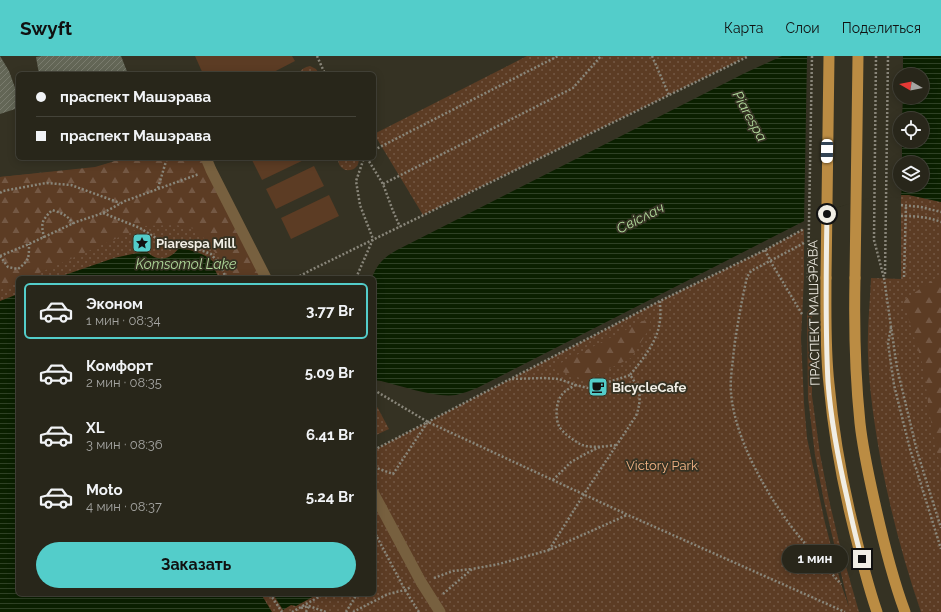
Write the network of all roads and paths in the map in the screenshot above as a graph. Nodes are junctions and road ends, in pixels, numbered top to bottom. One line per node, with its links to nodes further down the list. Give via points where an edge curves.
1 (317, 56): 11 (path)
2 (558, 56): 13 (path)
3 (601, 56): 19 (path, via 573,88)
4 (652, 56): 12 (path)
5 (747, 56): 12 (path)
6 (812, 56): 44 (path, bridge)
7 (828, 56): 86 (main road, ПРАСПЕКТ МАШЭРАВА, bridge, via 828,382 840,470 857,544)
8 (858, 56): 87 (main road, bridge, via 854,330 860,423 882,536)
9 (876, 56): 45 (path, bridge, via 874,240)
10 (888, 56): 45 (path, bridge)
11 (325, 72)
12 (669, 95): 31 (path)
13 (376, 149)
14 (166, 160): 20 (path)
15 (207, 160): 41 (street)
16 (363, 160): 34 (path, via 356,181 360,205)
17 (368, 160): 19 (path)
18 (195, 175): 20 (path)
19 (383, 184): 31 (path)
20 (158, 189): 22 (path)
21 (0, 193): 22 (path, via 46,183 71,185)
22 (120, 204): 26 (path)
23 (901, 205): 24 (path)
24 (906, 205): 25 (path); 28 (path)
25 (941, 212)
26 (103, 213): 30 (path); 40 (path, via 140,228 164,243 190,246 211,254)
27 (901, 216): 28 (path)
28 (905, 216): 29 (path, via 924,217); 46 (path)
29 (941, 222)
30 (73, 224): 33 (path); 33 (path, via 70,218 52,210 43,220)
31 (400, 227): 34 (path)
32 (804, 229): 37 (path)
33 (44, 238): 35 (path)
34 (373, 239): 42 (path); 43 (path)
35 (29, 244): 38 (path); 38 (path, via 29,256 18,269 8,267)
36 (804, 244): 39 (path)
37 (765, 250): 39 (path); 47 (path)
38 (0, 256)
39 (770, 261): 48 (path); 70 (path, via 751,271 747,277 731,374 730,390 734,417 749,455 783,516)
40 (225, 276)
41 (265, 276)
42 (300, 276)
43 (357, 276)
44 (808, 278)
45 (884, 278): 49 (path)
46 (904, 278)
47 (660, 301): 50 (path, via 657,334 651,347); 51 (path)
48 (802, 314)
49 (891, 325): 63 (path, via 917,451); 66 (path, via 888,343 894,385 910,448)
50 (630, 375): 52 (path, via 602,383 592,389); 55 (path, via 640,394 639,406 636,416)
51 (512, 378): 52 (path, via 559,379); 54 (path)
52 (576, 385): 56 (path, via 561,396 557,405 559,426 581,445)
53 (376, 391): 54 (path)
54 (428, 422): 57 (path); 58 (path, via 393,474); 59 (path)
55 (617, 444): 56 (path); 60 (path)
56 (600, 447): 59 (path, via 571,462)
57 (376, 449)
58 (376, 468)
59 (553, 480): 60 (path)
60 (584, 494): 62 (path); 67 (path)
61 (376, 498): 69 (street)
62 (628, 515): 67 (path); 85 (path)
63 (941, 528)
64 (377, 536): 65 (path); 71 (path)
65 (376, 539)
66 (941, 548)
67 (549, 550): 68 (path)
68 (472, 569): 69 (path, via 453,571); 76 (path)
69 (421, 582): 71 (path); 76 (street)
70 (841, 584)
71 (405, 590): 83 (path, via 388,594); 84 (path)
72 (271, 596): 78 (path)
73 (320, 596): 77 (path)
74 (356, 596): 82 (path)
75 (309, 606): 77 (path); 80 (path); 81 (path)
76 (437, 607)
77 (298, 608): 79 (path)
78 (282, 612)
79 (292, 612)
80 (306, 612)
81 (326, 612)
82 (346, 612)
83 (353, 612)
84 (419, 612)
85 (845, 612)
86 (877, 612)
87 (905, 612)

